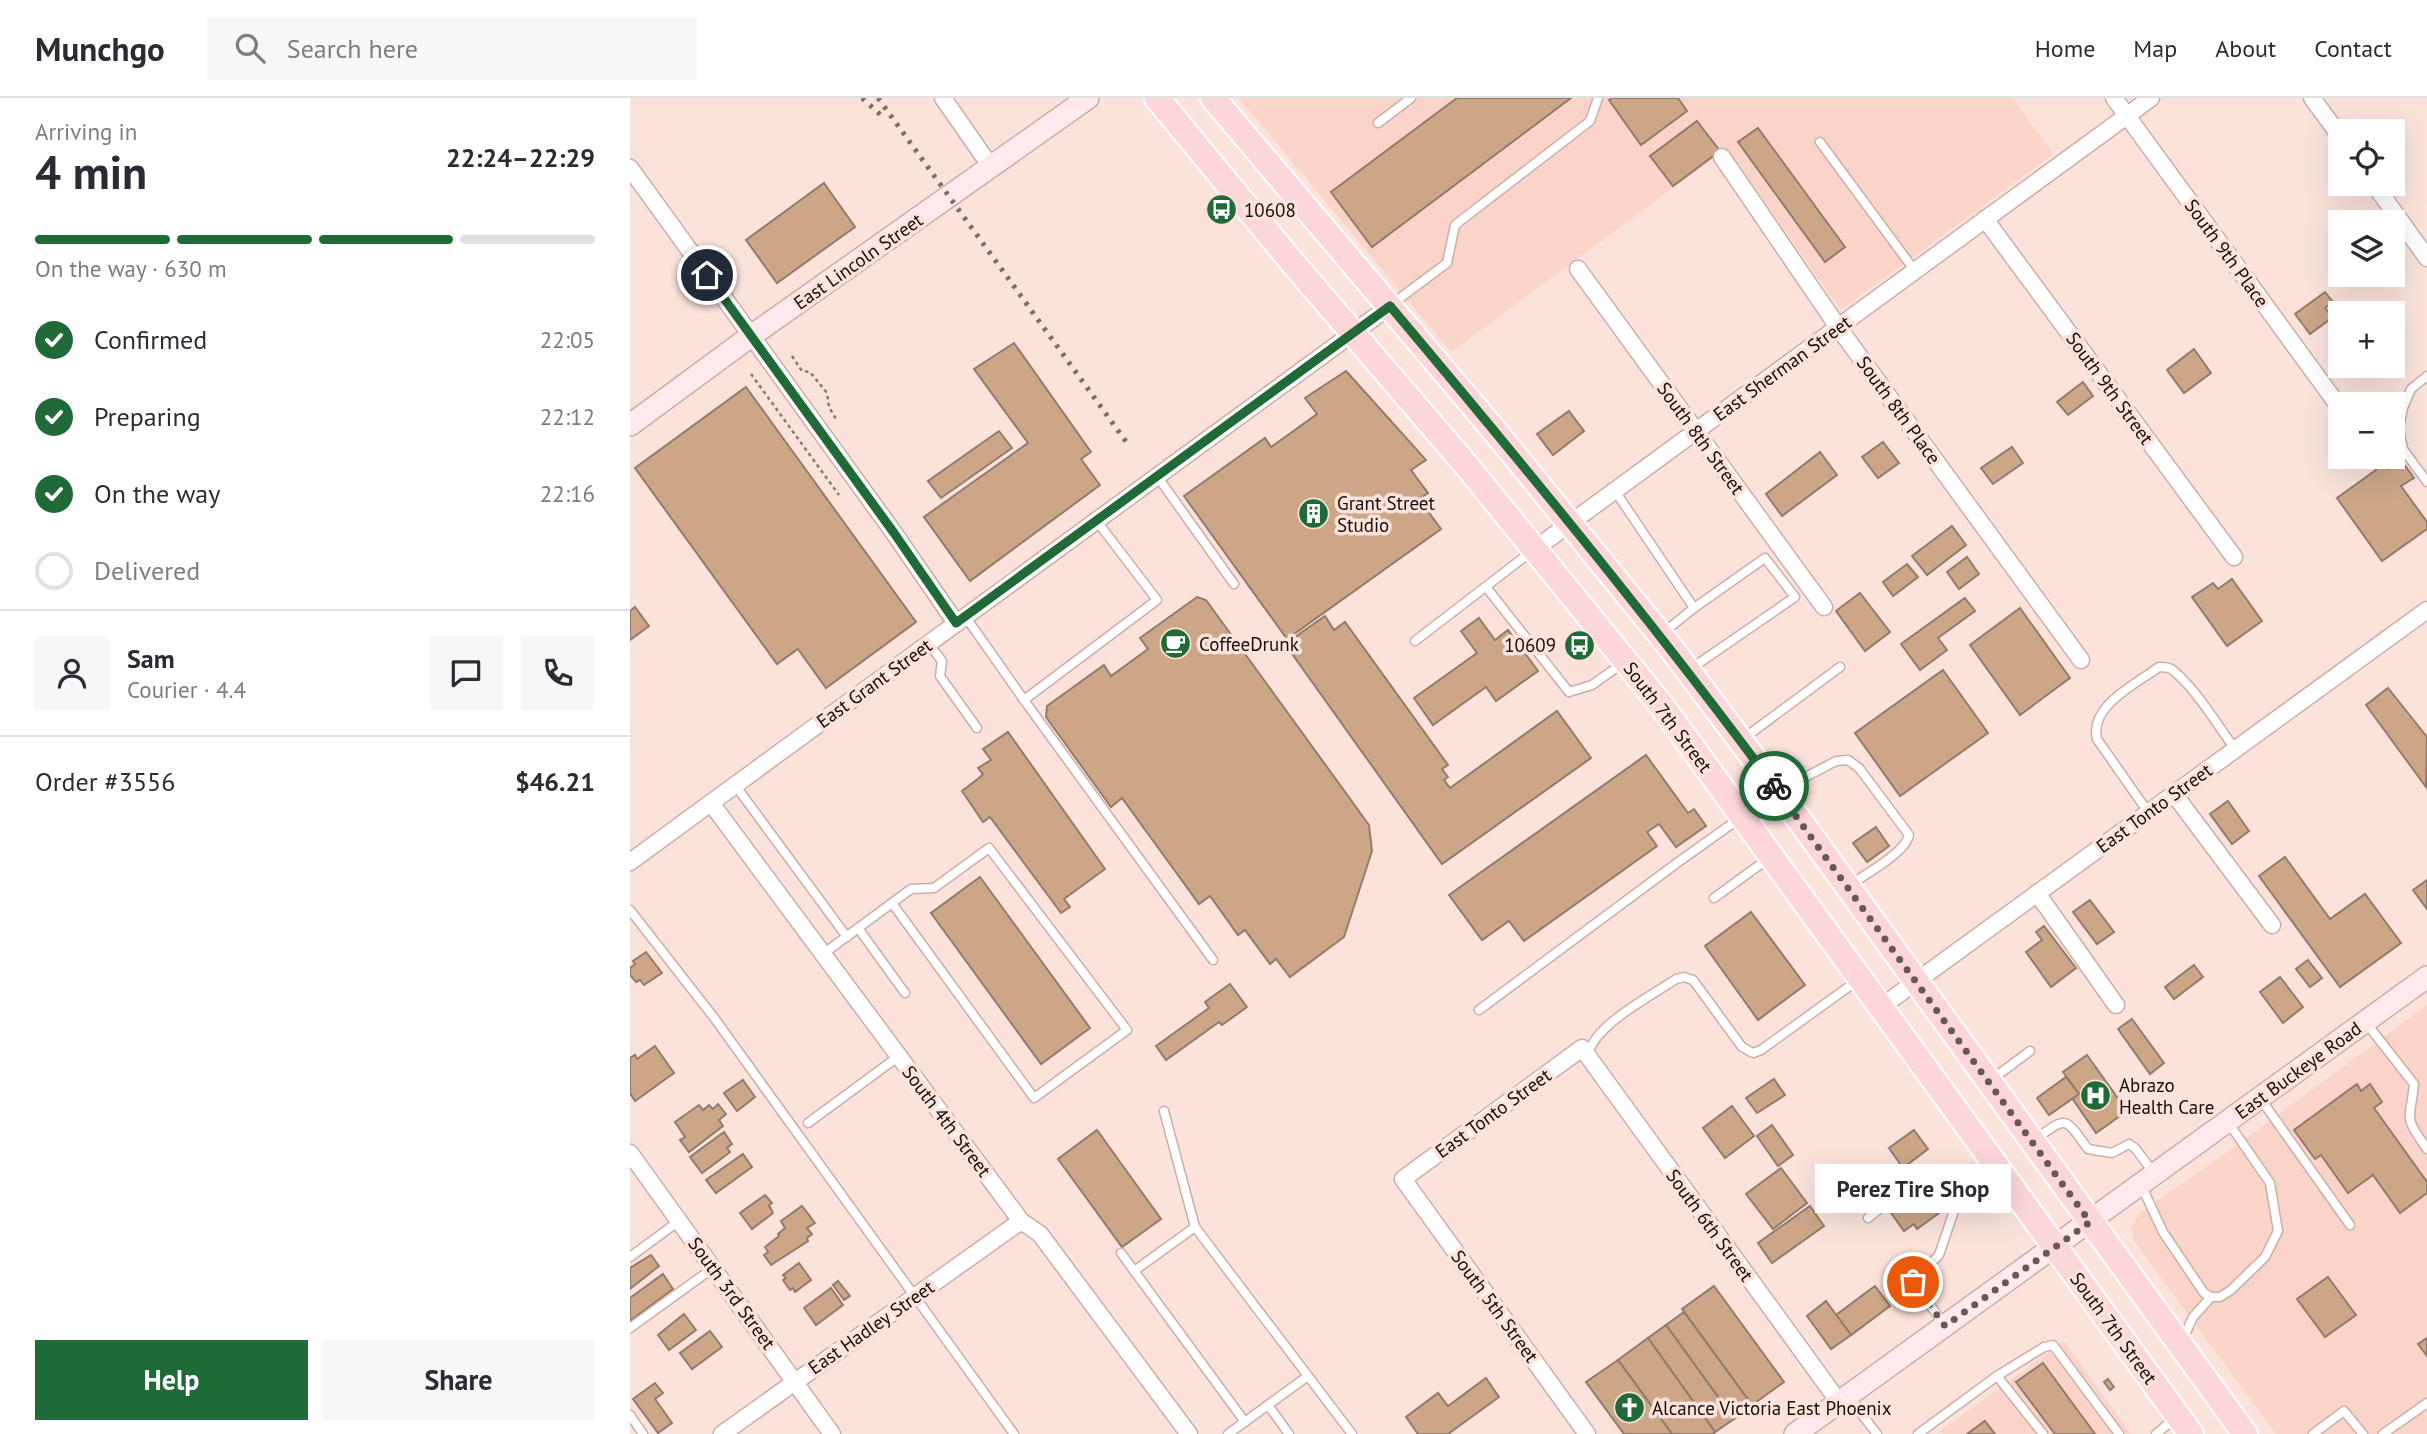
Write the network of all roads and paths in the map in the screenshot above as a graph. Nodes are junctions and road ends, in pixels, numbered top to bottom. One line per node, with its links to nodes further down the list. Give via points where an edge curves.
1 (943, 98): 15 (street)
2 (1088, 98): 15 (main road, East Lincoln Street)
3 (1157, 98): 24 (main road, South 7th Street)
4 (1213, 98): 22 (main road)
5 (1411, 98): 12 (lane)
6 (1598, 98): 22 (lane, via 1590,121 1455,225 1447,263)
7 (2114, 98): 10 (street, South 9th Place)
8 (2151, 98): 10 (street, East Sherman Street)
9 (2312, 98): 11 (street)
10 (2127, 116): 18 (street, East Sherman Street); 29 (street, South 9th Place)
11 (2328, 120)
12 (1378, 123)
13 (1820, 142): 21 (lane)
14 (1722, 157): 23 (street, South 8th Place)
15 (991, 167): 25 (main road, East Lincoln Street)
16 (630, 168): 25 (street)
17 (2383, 196): 19 (street)
18 (1985, 219): 21 (street, East Sherman Street); 40 (street, South 9th Street)
19 (2427, 258)
20 (1578, 269): 32 (street, South 8th Street)
21 (1914, 271): 23 (street, East Sherman Street)
22 (1390, 306): 24 (street, East Grant Street); 38 (main road)
23 (1839, 327): 32 (street, East Sherman Street); 50 (street, South 8th Place)
24 (1354, 333): 33 (street, East Grant Street); 39 (main road, South 7th Street)
25 (751, 336): 31 (main road, East Lincoln Street); 46 (street)
26 (792, 356): 30 (path, via 827,393)
27 (751, 374): 36 (path)
28 (2427, 376): 34 (lane, via 2411,389 2399,428 2403,449)
29 (2328, 392)
30 (836, 419)
31 (630, 425)
32 (1696, 432): 35 (street, East Sherman Street); 43 (street, South 8th Street)
33 (1157, 476): 37 (street, East Grant Street); 41 (lane)
34 (2427, 482)
35 (1615, 491): 38 (street, East Sherman Street); 44 (lane)
36 (839, 495)
37 (1096, 520): 46 (street, East Grant Street); 54 (lane, via 1157,600)
38 (1570, 523): 39 (street, East Sherman Street); 47 (main road)
39 (1535, 549): 42 (lane, East Sherman Street); 51 (main road, South 7th Street)
40 (2234, 557)
41 (1234, 584)
42 (1486, 587): 48 (lane, East Sherman Street); 51 (lane, via 1569,692 1592,685)
43 (1824, 607)
44 (1694, 608): 47 (lane); 53 (lane, via 1765,558 1796,597)
45 (2427, 610): 57 (street, East Tonto Street)
46 (960, 620): 49 (street, East Grant Street); 54 (lane)
47 (1660, 635): 53 (main road)
48 (1415, 641)
49 (928, 643): 55 (lane, via 942,661 940,676); 58 (street, East Grant Street)
50 (2081, 660)
51 (1626, 661): 63 (main road, South 7th Street)
52 (1840, 667): 56 (lane)
53 (1688, 671): 56 (main road)
54 (1024, 700): 75 (lane)
55 (977, 728)
56 (1741, 740): 59 (main road)
57 (2235, 749): 60 (street, East Tonto Street); 62 (lane, via 2172,670 2158,667 2110,703 2095,729 2096,739)
58 (735, 785): 61 (street, East Grant Street); 73 (lane)
59 (1779, 792): 63 (main road); 66 (main road); 66 (lane, via 1836,761 1848,760 1909,835 1908,842 1892,856)
60 (2174, 794): 62 (street, East Tonto Street); 71 (street)
61 (710, 803): 65 (street, East Grant Street); 74 (street, South 4th Street)
62 (2148, 812): 67 (street, East Tonto Street)
63 (1743, 817): 64 (main road, South 7th Street); 82 (lane)
64 (1772, 856): 68 (lane); 77 (main road, South 7th Street)
65 (630, 862)
66 (1847, 887): 78 (main road)
67 (2037, 892): 78 (street, East Tonto Street); 80 (street)
68 (1714, 898)
69 (892, 903): 69 (lane, via 911,889 934,888 989,848 1128,1030 1034,1098); 72 (lane)
70 (630, 910): 108 (lane)
71 (2272, 925)
72 (858, 928): 73 (lane); 79 (lane)
73 (847, 937): 74 (lane)
74 (823, 954): 86 (street, South 4th Street)
75 (1213, 960)
76 (2427, 977): 83 (main road, East Buckeye Road)
77 (1860, 979): 81 (main road, South 7th Street); 85 (lane, via 1753,1052 1742,1047 1693,980 1676,979 1607,1026)
78 (1915, 982): 81 (street, East Tonto Street); 87 (main road)
79 (905, 993)
80 (2116, 1005)
81 (1881, 1007): 103 (main road, South 7th Street)
82 (1479, 1010)
83 (2366, 1021): 88 (main road, East Buckeye Road); 93 (lane, via 2414,1084 2410,1125)
84 (2030, 1051): 87 (lane)
85 (1585, 1052): 95 (street, East Tonto Street); 116 (street, South 6th Street)
86 (899, 1056): 91 (lane); 99 (street, South 4th Street)
87 (1989, 1082): 92 (main road)
88 (2260, 1098): 90 (main road, East Buckeye Road); 101 (lane)
89 (1164, 1111): 102 (lane)
90 (2228, 1122): 96 (main road, East Buckeye Road); 109 (lane, via 2270,1183 2278,1231 2265,1257 2220,1297)
91 (808, 1123)
92 (2032, 1142): 96 (lane, via 2058,1122 2065,1122 2088,1149 2112,1153 2129,1144 2135,1148); 100 (main road)
93 (2427, 1149)
94 (630, 1153): 98 (street, South 3rd Street)
95 (1404, 1179): 130 (street, South 5th Street)
96 (2148, 1180): 100 (main road, East Buckeye Road); 109 (lane, via 2163,1232)
97 (1868, 1217): 110 (lane, via 1931,1172 1943,1176 1956,1191 1958,1199 1939,1255 1913,1282)
98 (679, 1221): 105 (lane); 106 (street, South 3rd Street)
99 (1021, 1221): 108 (street, East Hadley Street); 126 (street, South 4th Street, via 1040,1234)
100 (2090, 1222): 103 (main road, East Buckeye Road); 112 (main road)
101 (2350, 1225)
102 (1195, 1227): 107 (lane); 113 (lane)
103 (2055, 1247): 110 (main road, East Buckeye Road); 121 (main road, South 7th Street)
104 (1121, 1254): 107 (lane)
105 (630, 1257)
106 (713, 1268): 111 (lane); 115 (street, South 3rd Street)
107 (1134, 1271): 120 (lane)
108 (916, 1295): 115 (street, East Hadley Street); 125 (lane)
109 (2211, 1297): 112 (lane, via 2193,1317)
110 (1945, 1326): 116 (main road, East Buckeye Road)
111 (630, 1328)
112 (2180, 1346): 137 (main road)
113 (1308, 1376): 118 (lane); 129 (lane)
114 (1997, 1376): 133 (lane); 134 (lane); 135 (lane, via 2053,1345)
115 (795, 1381): 123 (street, East Hadley Street); 124 (street, South 3rd Street)
116 (1843, 1399): 131 (main road, East Buckeye Road); 132 (lane)
117 (2427, 1403): 140 (lane)
118 (1268, 1405): 120 (lane); 128 (lane)
119 (630, 1415): 122 (lane)
120 (1245, 1422): 127 (lane)
121 (2185, 1425): 136 (lane)
122 (643, 1434)
123 (722, 1434)
124 (832, 1434)
125 (1014, 1434)
126 (1189, 1434)
127 (1228, 1434)
128 (1289, 1434)
129 (1352, 1434)
130 (1587, 1434)
131 (1795, 1434)
132 (1877, 1434)
133 (1918, 1434)
134 (2043, 1434)
135 (2119, 1434)
136 (2156, 1434)
137 (2245, 1434)
138 (2313, 1434): 139 (lane, via 2344,1411)
139 (2363, 1434)
140 (2383, 1434)

